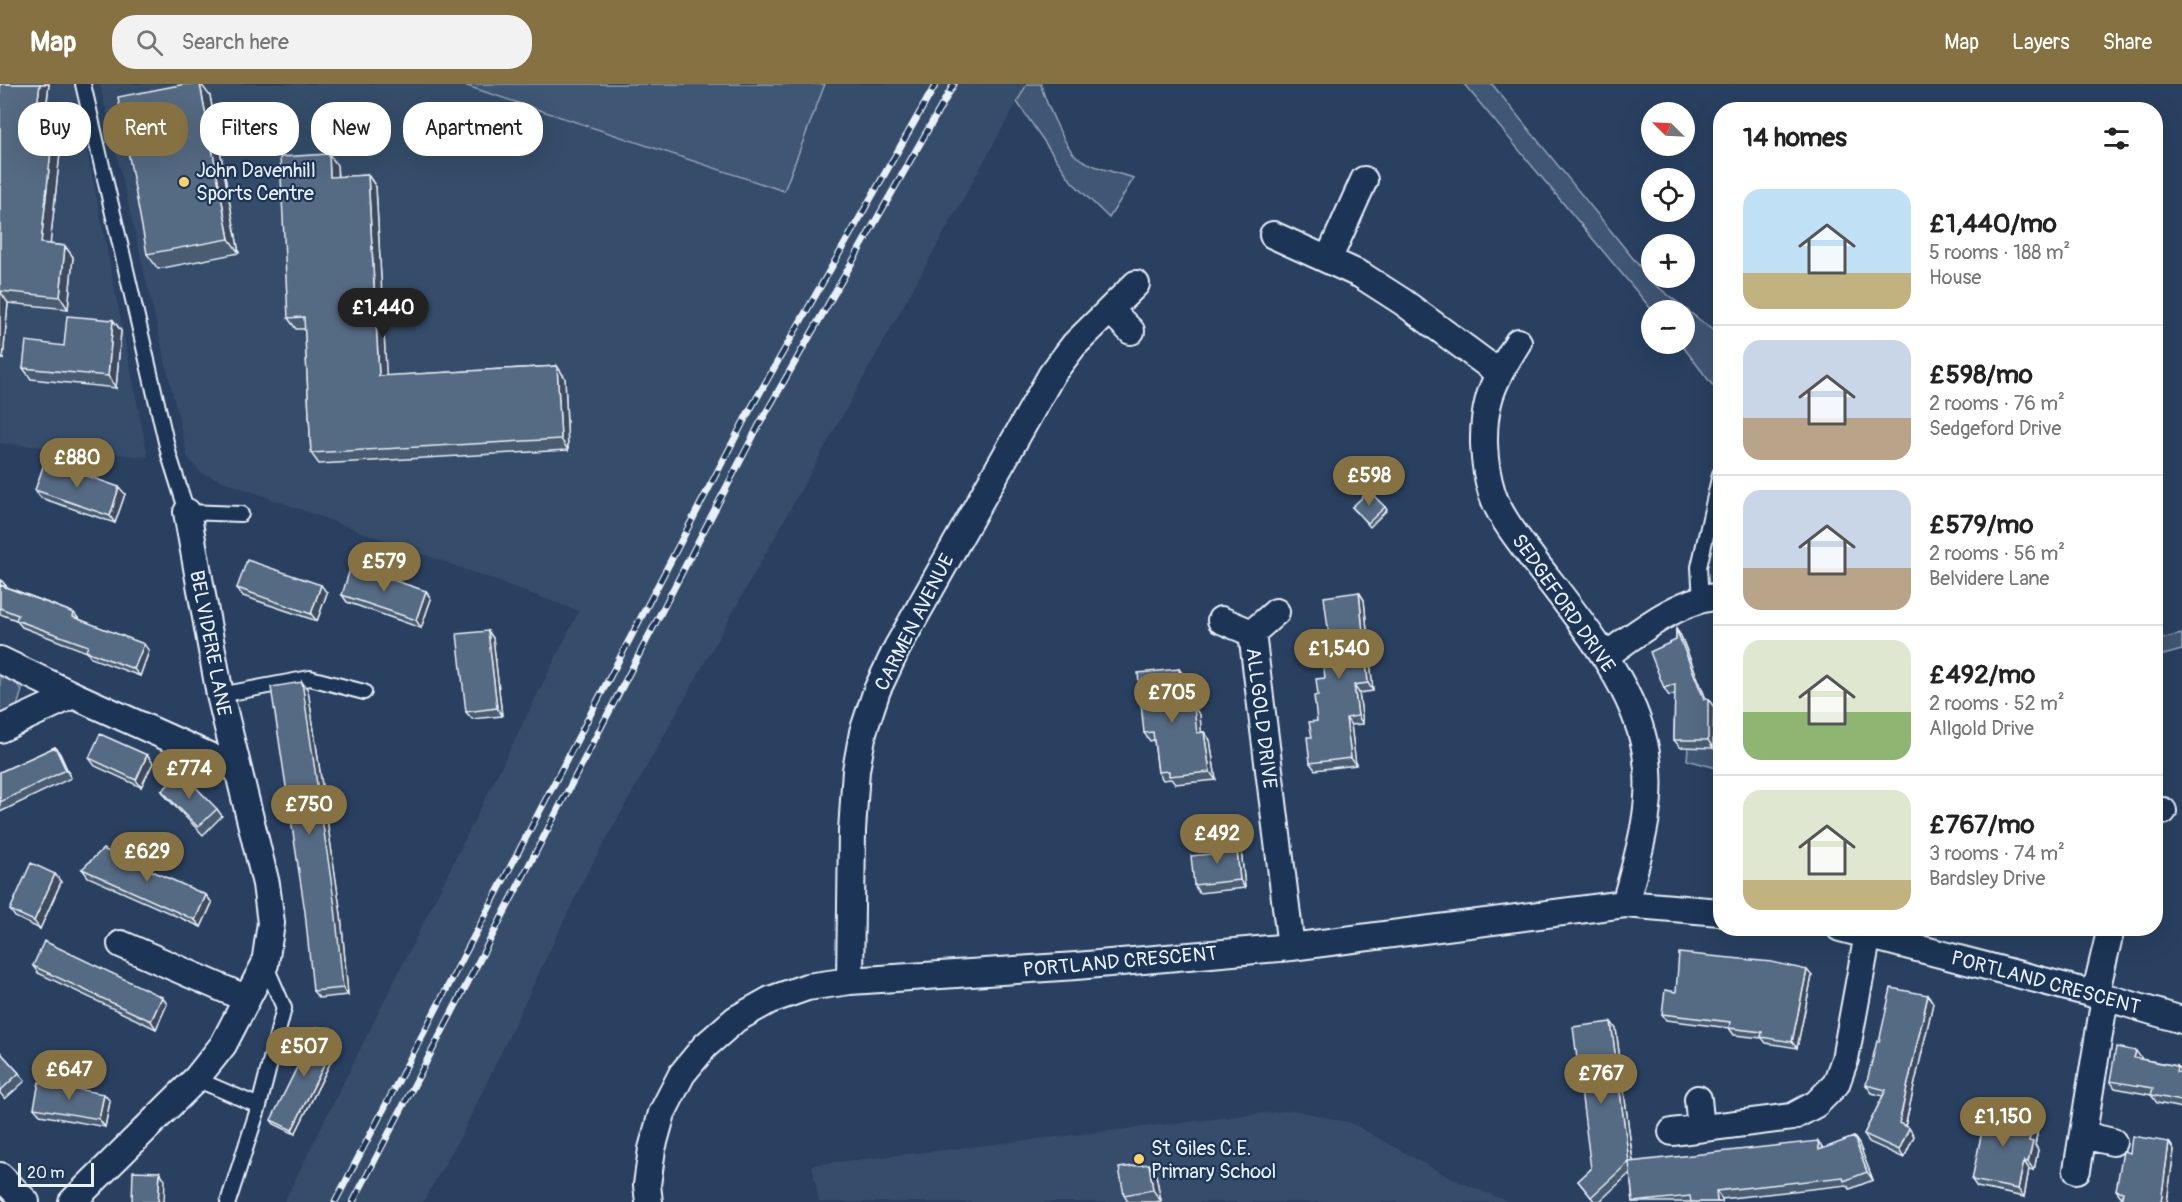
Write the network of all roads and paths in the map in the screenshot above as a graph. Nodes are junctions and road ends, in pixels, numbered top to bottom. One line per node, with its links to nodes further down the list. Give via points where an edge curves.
1 (83, 84): 11 (lane, via 169,455)
2 (1364, 180): 4 (street)
3 (1273, 235): 4 (street)
4 (1328, 260): 9 (street, via 1361,275 1403,302)
5 (1136, 284): 6 (street, CARMEN AVENUE)
6 (1110, 310): 7 (street); 32 (street, CARMEN AVENUE, via 1074,345 1052,374 933,581 877,690 856,770)
7 (1131, 331)
8 (1518, 342): 9 (street, SEDGEFORD DRIVE)
9 (1499, 374): 17 (street, SEDGEFORD DRIVE, via 1489,399 1485,432 1484,459 1492,494 1514,533)
10 (1713, 505): 13 (lane, via 1699,567)
11 (187, 512): 12 (lane); 21 (street, BELVIDERE LANE)
12 (241, 514)
13 (1711, 598): 17 (street, via 1658,620)
14 (1276, 612): 16 (street, ALLGOLD DRIVE)
15 (1221, 620): 16 (street, ALLGOLD DRIVE)
16 (1252, 633): 30 (street, ALLGOLD DRIVE)
17 (1605, 656): 24 (street, SEDGEFORD DRIVE, via 1636,719 1646,751 1650,786 1645,826)
18 (0, 660): 20 (street)
19 (364, 692): 21 (lane, via 310,678)
20 (73, 694): 22 (street); 23 (street)
21 (220, 695): 23 (street, BELVIDERE LANE)
22 (0, 729)
23 (238, 769): 31 (street, BELVIDERE LANE, via 266,884 271,923)
24 (1625, 904): 25 (street, PORTLAND CRESCENT); 30 (street, PORTLAND CRESCENT)
25 (1713, 911)
26 (1868, 936): 39 (street, via 1845,1059 1836,1084 1816,1104 1792,1117)
27 (1875, 936): 33 (street, PORTLAND CRESCENT)
28 (2109, 936): 33 (street)
29 (121, 944): 34 (street)
30 (1291, 947): 32 (street, PORTLAND CRESCENT)
31 (265, 964): 34 (street, BELVIDERE LANE); 38 (lane, via 284,1008)
32 (850, 981): 48 (street, PORTLAND CRESCENT, via 807,987 770,1000 736,1019 705,1046 682,1074 662,1113 652,1149)
33 (2100, 996): 35 (street, PORTLAND CRESCENT); 41 (street)
34 (247, 999): 36 (street, BELVIDERE LANE, via 223,1046)
35 (2182, 1020)
36 (196, 1079): 38 (lane); 46 (street, BELVIDERE LANE)
37 (1698, 1099): 39 (street)
38 (259, 1106): 47 (lane)
39 (1701, 1128): 40 (street)
40 (1672, 1132)
41 (2083, 1135): 42 (street); 43 (street)
42 (2112, 1142)
43 (2077, 1170)
44 (0, 1176): 45 (street)
45 (26, 1202)
46 (72, 1202)
47 (228, 1202)
48 (649, 1202)

